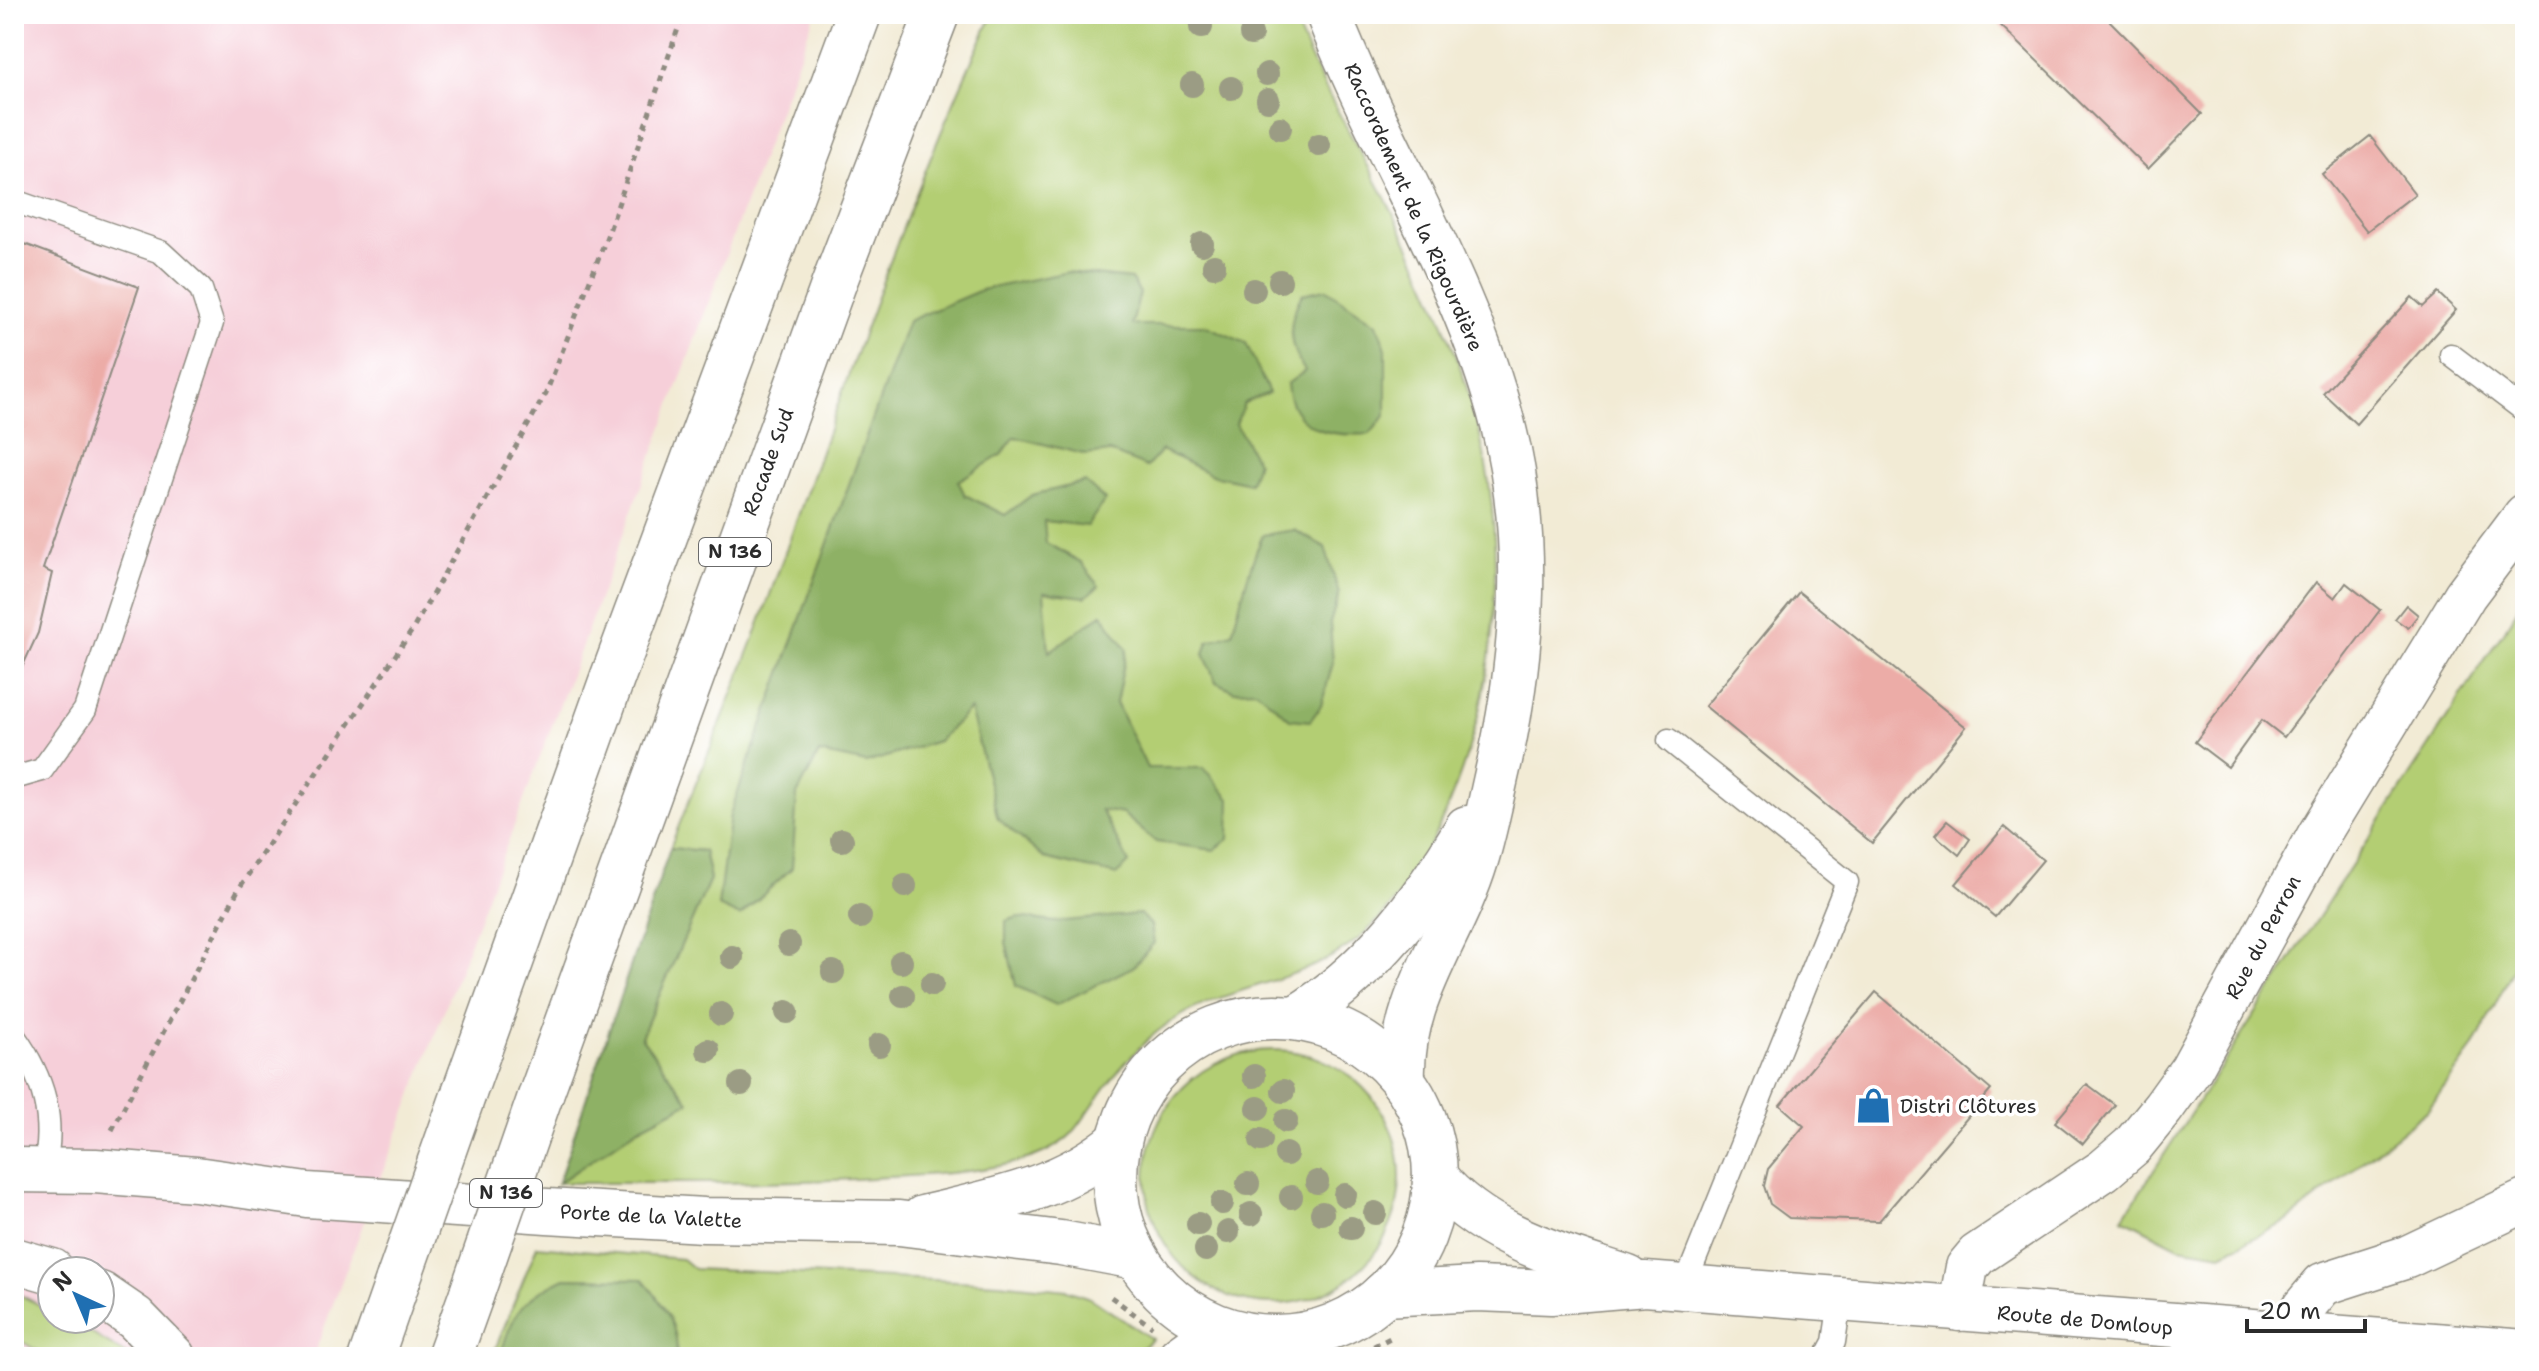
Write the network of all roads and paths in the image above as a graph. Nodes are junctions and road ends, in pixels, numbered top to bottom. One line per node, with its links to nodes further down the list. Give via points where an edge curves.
1 (683, 14): 16 (path, via 599,260 546,393 413,629 238,890 139,1073)
2 (859, 14): 37 (main road, bridge, via 612,679)
3 (937, 14): 38 (main road, Rocade Sud / N 136, bridge, via 822,315)
4 (1328, 14): 11 (main road, Raccordement de la Rigourdière, via 1452,283 1504,426 1517,511 1520,604 1511,703)
5 (14, 201): 10 (lane, via 161,252 201,289 212,323 85,710 42,770)
6 (2451, 355): 7 (lane)
7 (2525, 411)
8 (2521, 533): 30 (street, Rue du Perron, via 2465,595 2318,836 2191,1069 2114,1162 1977,1255 1967,1267)
9 (1669, 740): 25 (lane, via 1847,882)
10 (14, 778)
11 (1495, 782): 12 (main road, Raccordement de la Rigourdière, via 1411,916 1359,969); 14 (main road, Raccordement de la Rigourdière, via 1476,862 1409,1016)
12 (1296, 1018): 14 (main road, via 1367,1045); 15 (main road, via 1244,1020 1207,1033 1174,1053 1139,1092)
13 (14, 1036): 18 (lane, via 35,1065 47,1100 49,1148)
14 (1403, 1081): 17 (main road, via 1427,1126)
15 (1119, 1141): 21 (main road, Porte de la Valette, via 1093,1164 1039,1188); 22 (main road, via 1115,1189)
16 (95, 1171): 18 (main road, Porte de la Valette); 19 (main road, Porte de la Valette)
17 (1435, 1177): 25 (main road, Route de Domloup, via 1464,1207 1522,1241); 27 (main road, via 1426,1229)
18 (24, 1179): 19 (main road, Porte de la Valette, via 194,1198)
19 (307, 1195): 21 (main road, Porte de la Valette, via 704,1220)
20 (2525, 1201): 31 (street, via 2407,1257 2323,1284 2303,1308)
21 (899, 1223): 22 (main road, Porte de la Valette)
22 (1136, 1257): 32 (main road, via 1164,1293 1200,1319)
23 (14, 1260): 24 (main road)
24 (36, 1266)
25 (1664, 1286): 27 (main road, Route de Domloup); 28 (main road, Route de Domloup)
26 (1101, 1292): 32 (path)
27 (1384, 1294): 32 (main road, via 1342,1322 1294,1336 1244,1334)
28 (1840, 1301): 30 (main road, Route de Domloup); 39 (lane, via 1834,1342)
29 (116, 1305): 36 (main road)
30 (1959, 1310): 31 (main road, Route de Domloup)
31 (2295, 1336): 34 (main road, Route de Domloup)
32 (1196, 1345)
33 (14, 1346): 35 (path)
34 (2525, 1352)
35 (32, 1357)
36 (173, 1357)
37 (371, 1357)
38 (449, 1357)
39 (1826, 1357)

